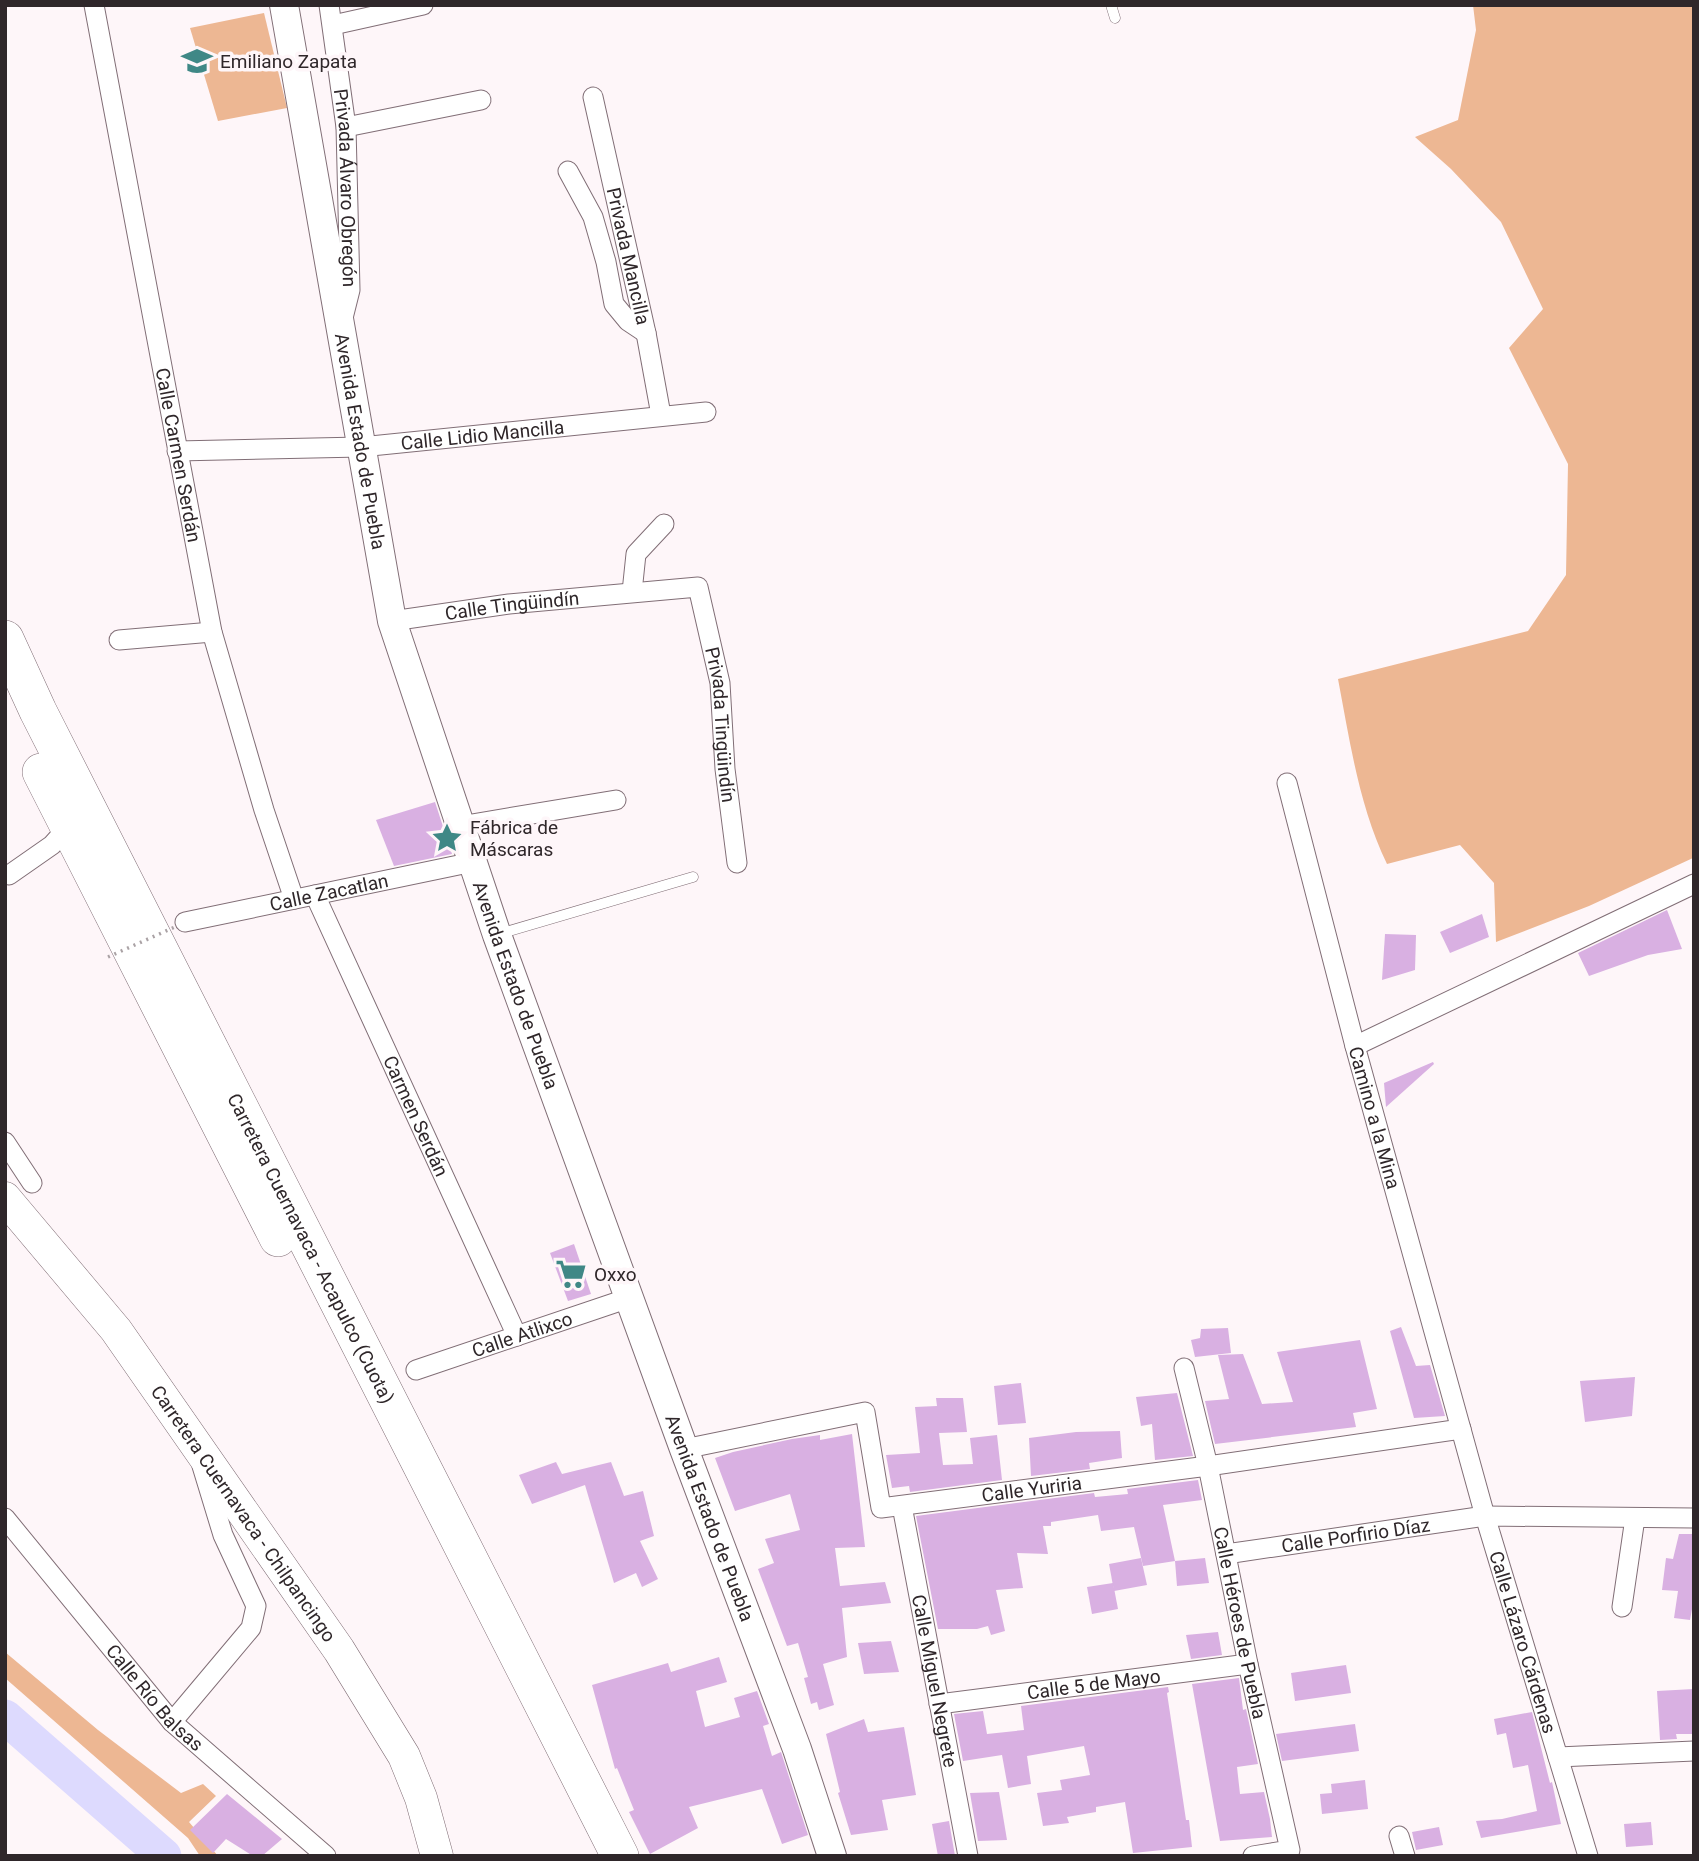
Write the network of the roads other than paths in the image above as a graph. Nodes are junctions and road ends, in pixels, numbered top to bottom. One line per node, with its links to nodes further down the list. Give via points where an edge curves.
1 (94, 5): 16 (street, Calle Carmen Serdán)
2 (284, 5): 11 (street, Avenida Estado de Puebla)
3 (423, 5): 5 (street)
4 (1111, 5): 6 (lane)
5 (331, 15): 9 (street, Privada Álvaro Obregón)
6 (1115, 18)
7 (593, 97): 12 (street, Privada Mancilla)
8 (481, 100): 9 (street)
9 (346, 127): 11 (street, Privada Álvaro Obregón, via 350,290)
10 (568, 171): 12 (street, via 593,217 614,304)
11 (339, 328): 15 (street, Avenida Estado de Puebla)
12 (646, 333): 14 (street, Privada Mancilla)
13 (705, 412): 14 (street, Calle Lidio Mancilla)
14 (661, 415): 15 (street, Calle Lidio Mancilla)
15 (361, 447): 16 (street, Calle Lidio Mancilla); 20 (street, Avenida Estado de Puebla)
16 (177, 451): 21 (street, Calle Carmen Serdán)
17 (664, 523): 19 (street, via 636,554)
18 (698, 587): 19 (street, Calle Tingüindín); 30 (street, Privada Tingüindín, via 720,683)
19 (632, 592): 20 (street, Calle Tingüindín)
20 (392, 621): 28 (street, Avenida Estado de Puebla)
21 (212, 632): 23 (street); 35 (street, Calle Carmen Serdán)
22 (5, 639): 67 (highway, Carretera Cuernavaca - Acapulco (Cuota))
23 (119, 640)
24 (5, 699): 27 (highway, Carretera Cuernavaca - Acapulco (Cuota))
25 (1287, 783): 38 (street)
26 (616, 800): 28 (street)
27 (69, 826): 31 (street, via 52,845); 66 (highway, Carretera Cuernavaca - Acapulco (Cuota))
28 (460, 826): 29 (street, Avenida Estado de Puebla)
29 (473, 862): 34 (street, Calle Zacatlan); 37 (street, Avenida Estado de Puebla)
30 (737, 863)
31 (9, 875)
32 (693, 877): 37 (lane)
33 (1694, 884): 38 (street, Camino a la Mina)
34 (315, 895): 35 (street, Calle Zacatlan); 43 (street, Carmen Serdán)
35 (295, 899): 36 (street, Calle Zacatlan)
36 (181, 924)
37 (497, 935): 42 (street, Avenida Estado de Puebla)
38 (1355, 1046): 46 (street, Camino a la Mina)
39 (5, 1142): 40 (street)
40 (32, 1183)
41 (5, 1198): 47 (main road, Carretera Cuernavaca - Chilpancingo, via 116,1331)
42 (629, 1298): 43 (street, Calle Atlixco); 48 (street, Avenida Estado de Puebla)
43 (517, 1336): 45 (street, Calle Atlixco)
44 (1184, 1368): 49 (street, Calle Héroes de Puebla)
45 (416, 1370)
46 (1461, 1429): 49 (street, Calle Yuriria); 51 (street, Calle Lázaro Cárdenas)
47 (194, 1442): 59 (street, via 223,1535 256,1606 251,1628); 65 (main road, Carretera Cuernavaca - Chilpancingo, via 339,1650 404,1756)
48 (684, 1449): 50 (street, via 865,1412 881,1508); 68 (street, Avenida Estado de Puebla, via 797,1749)
49 (1208, 1466): 50 (street, Calle Yuriria); 55 (street, Calle Héroes de Puebla)
50 (902, 1506): 58 (street, Calle Miguel Negrete)
51 (1485, 1516): 53 (street, Calle Porfirio Díaz); 55 (street, Calle Porfirio Díaz); 61 (street, Calle Lázaro Cárdenas)
52 (5, 1518): 59 (street, Calle Río Balsas)
53 (1635, 1518): 54 (street, Calle Porfirio Díaz); 56 (street)
54 (1694, 1518)
55 (1226, 1553): 57 (street, Calle Héroes de Puebla)
56 (1622, 1606)
57 (1248, 1664): 58 (street, Calle 5 de Mayo); 63 (street, Calle Héroes de Puebla, via 1290,1850)
58 (939, 1704): 69 (street, Calle Miguel Negrete)
59 (172, 1722): 64 (street, Calle Río Balsas)
60 (1694, 1751): 61 (street)
61 (1558, 1757): 71 (street, Calle Lázaro Cárdenas)
62 (1399, 1836): 70 (street)
63 (1259, 1855)
64 (326, 1856)
65 (437, 1856)
66 (593, 1856)
67 (620, 1856)
68 (832, 1856)
69 (968, 1856)
70 (1405, 1856)
71 (1588, 1856)

